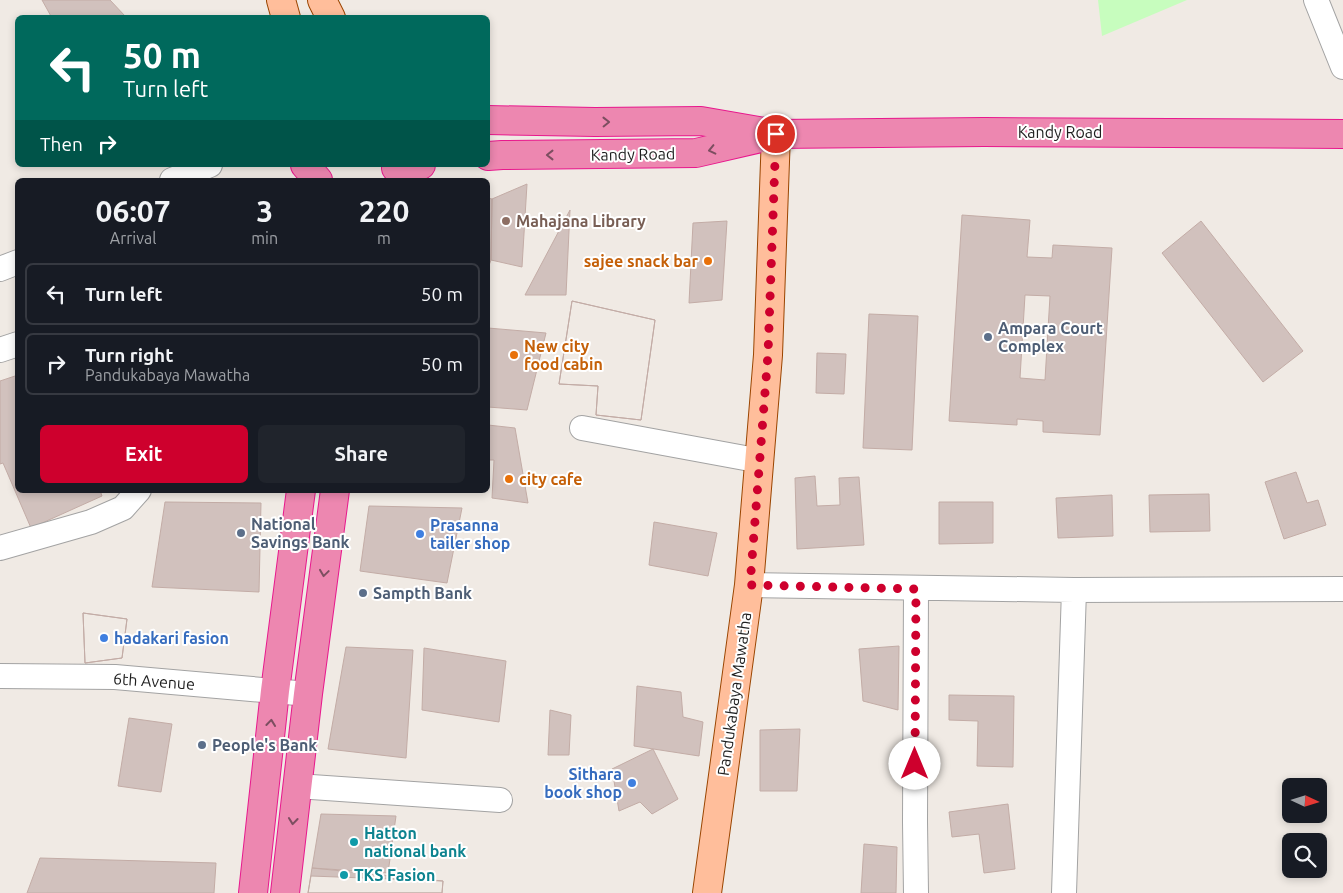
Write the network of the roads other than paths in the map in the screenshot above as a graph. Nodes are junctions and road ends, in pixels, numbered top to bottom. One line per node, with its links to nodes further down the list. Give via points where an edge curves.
1 (281, 0): 4 (main road)
2 (322, 0): 5 (main road)
3 (1316, 0): 6 (street)
4 (285, 15)
5 (330, 15)
6 (1343, 67)
7 (490, 120): 8 (highway, Kandy Road, one-way to 8, via 701,121)
8 (776, 134): 9 (highway, Kandy Road); 10 (highway, Kandy Road, one-way to 10, via 696,153); 16 (main road, Pandukabaya Mawatha)
9 (1343, 134)
10 (490, 156)
11 (205, 167): 12 (street)
12 (177, 178)
13 (15, 345): 14 (street)
14 (0, 350)
15 (582, 428): 16 (street)
16 (761, 461): 21 (main road, Pandukabaya Mawatha)
17 (136, 493): 20 (street, via 122,508 91,522)
18 (301, 493): 26 (highway)
19 (335, 493): 27 (highway, one-way to 27)
20 (0, 548)
21 (750, 585): 22 (street); 32 (main road, Pandukabaya Mawatha)
22 (916, 589): 24 (street); 33 (street)
23 (1343, 589): 24 (street)
24 (1074, 590): 34 (street)
25 (0, 676): 26 (street, 6th Avenue, via 115,678)
26 (275, 691): 27 (street, 6th Avenue); 30 (highway, one-way to 26)
27 (308, 694): 28 (highway)
28 (297, 786): 29 (street); 31 (highway, one-way to 31)
29 (500, 800)
30 (253, 893)
31 (286, 893)
32 (707, 893)
33 (916, 893)
34 (1064, 893)

